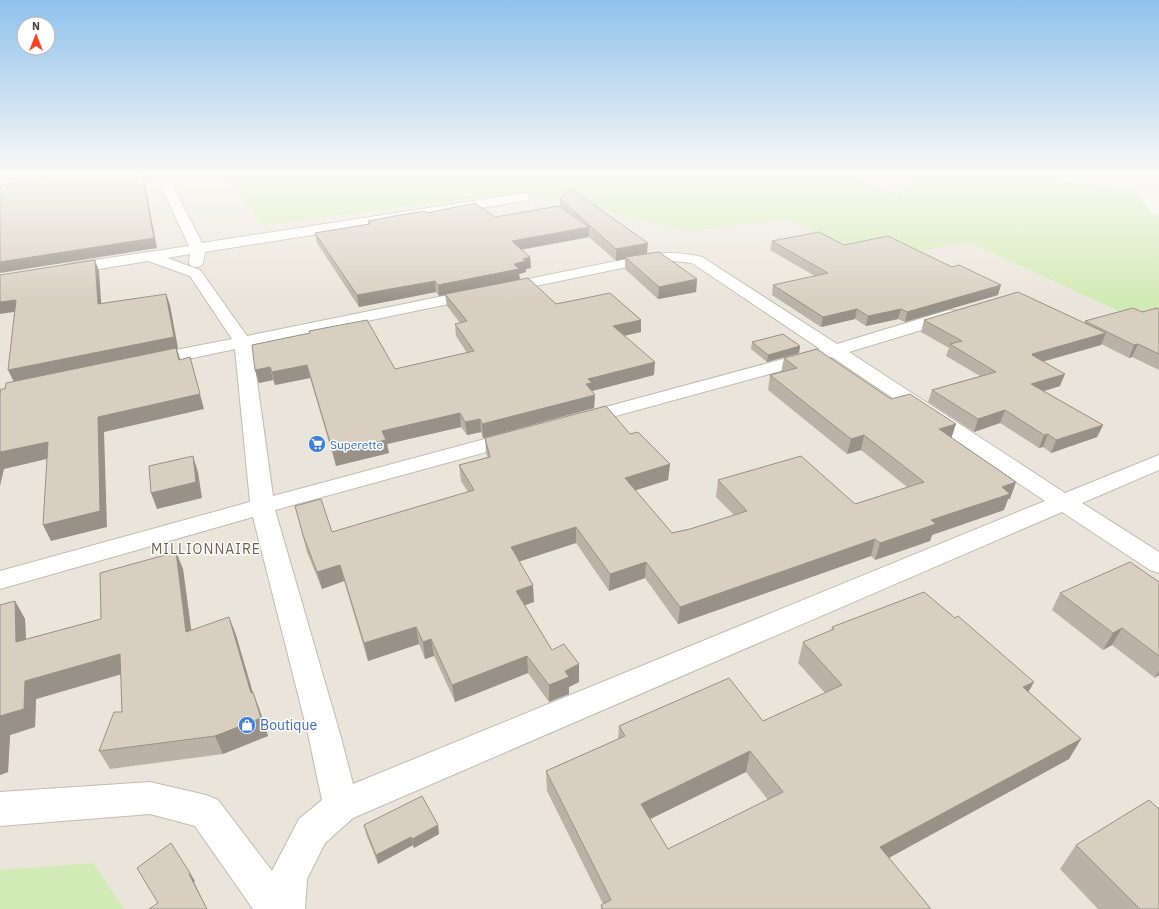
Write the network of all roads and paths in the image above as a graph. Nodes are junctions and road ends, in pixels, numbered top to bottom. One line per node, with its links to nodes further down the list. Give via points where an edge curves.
1 (182, 216): 3 (street)
2 (402, 216): 3 (street)
3 (198, 249): 4 (street); 6 (street)
4 (149, 256): 5 (street); 6 (street)
5 (55, 271)
6 (195, 272): 8 (street)
7 (969, 310): 9 (street)
8 (243, 342): 9 (street, via 651,258 672,256 697,260); 10 (street); 15 (street)
9 (834, 351): 11 (street); 14 (street)
10 (137, 364)
11 (567, 423)
12 (537, 432): 15 (street)
13 (1159, 462): 14 (street)
14 (1063, 502): 16 (street); 18 (street)
15 (262, 506): 17 (street); 18 (street)
16 (1159, 564)
17 (0, 580)
18 (341, 806): 21 (street, via 308,837 288,877)
19 (0, 809): 20 (street, via 150,798 206,812)
20 (276, 909)
21 (286, 909)

